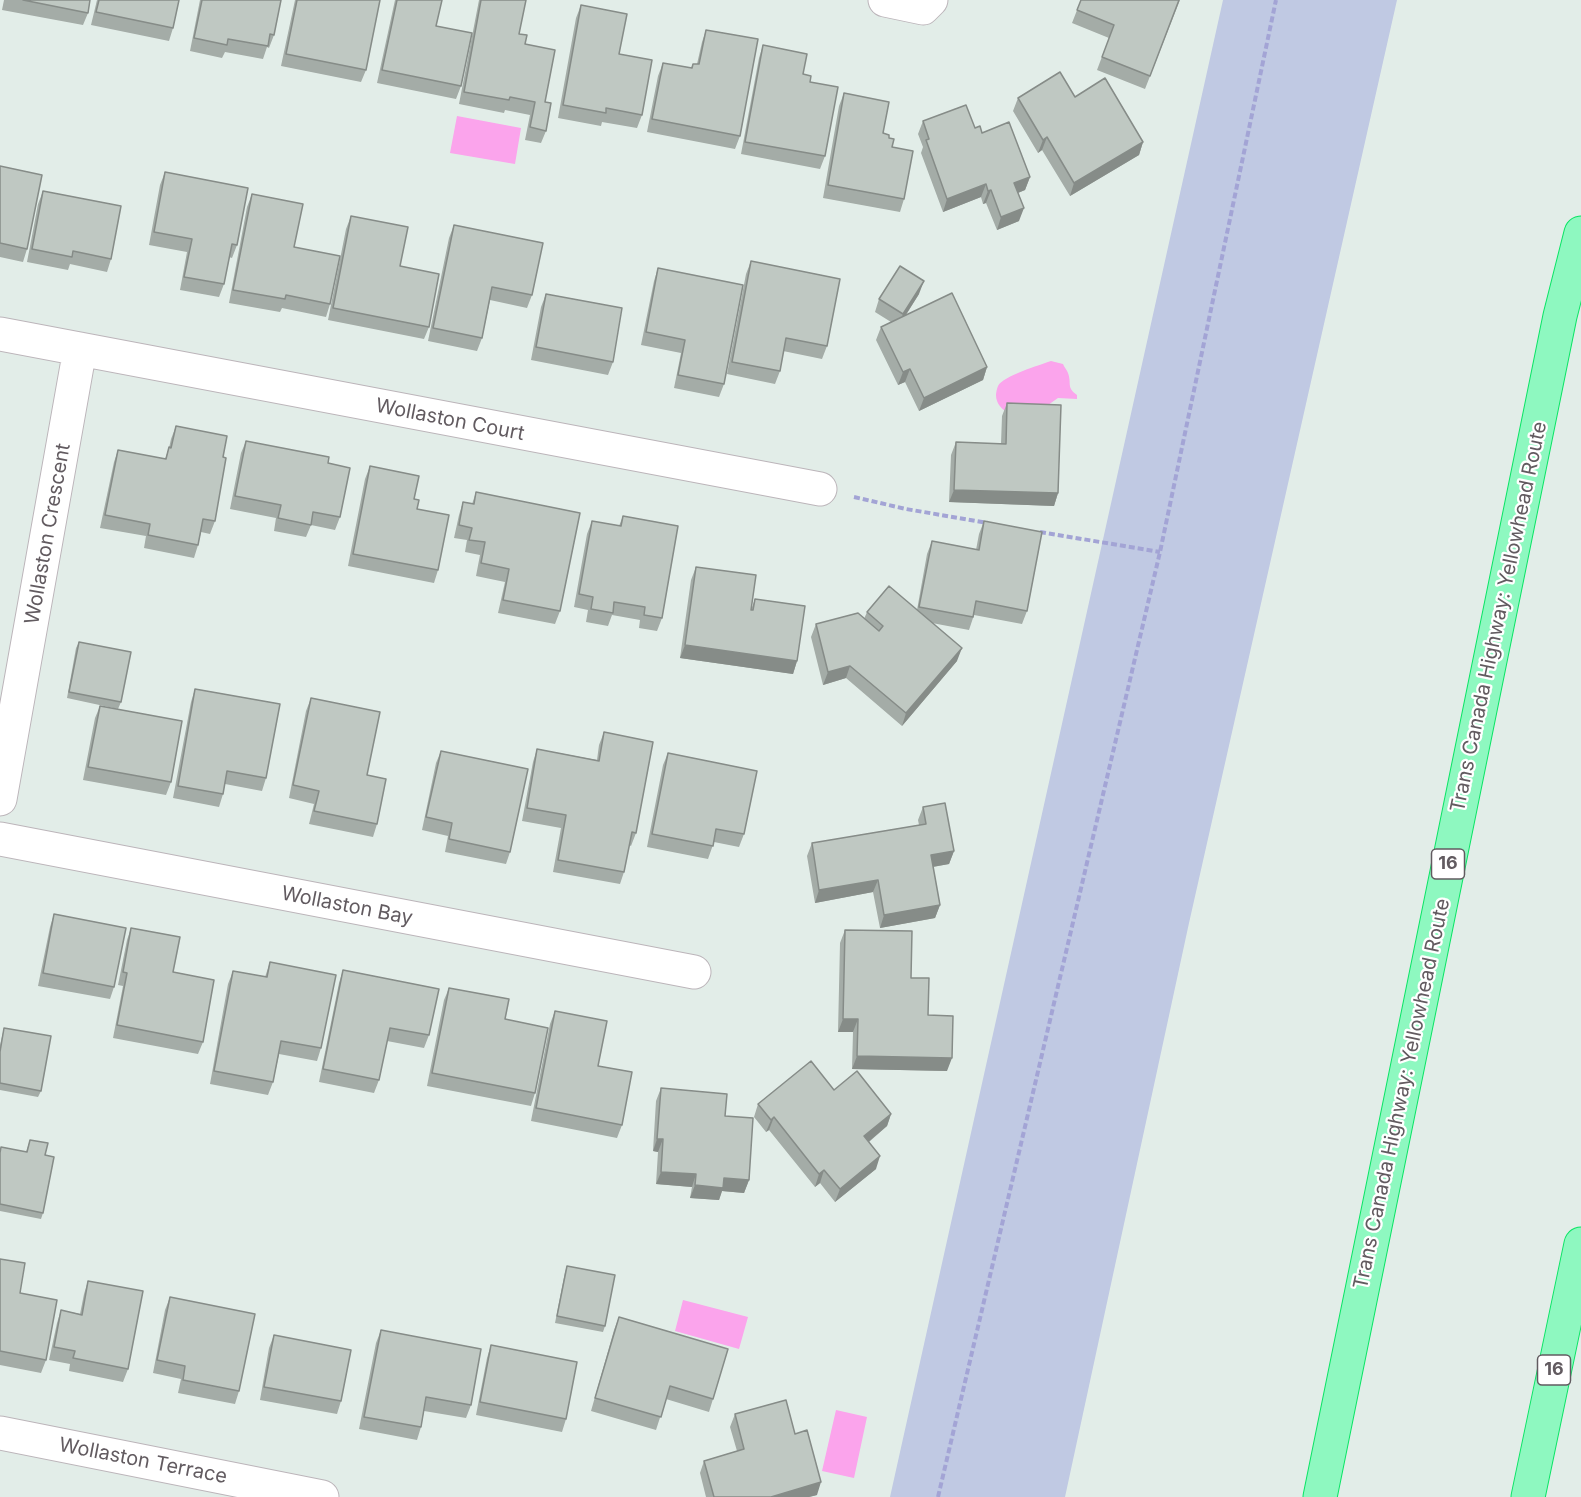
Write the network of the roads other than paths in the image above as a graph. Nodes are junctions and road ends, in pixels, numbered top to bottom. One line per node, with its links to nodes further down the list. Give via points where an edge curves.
1 (885, 0): 2 (street, via 924,8)
2 (931, 0)
3 (1581, 233): 13 (highway, Trans Canada Highway: Yellowhead Route / 16, via 1560,316)
4 (0, 334): 5 (street)
5 (80, 349): 6 (street, Wollaston Court); 7 (street, Wollaston Crescent)
6 (820, 489)
7 (0, 799)
8 (0, 839): 9 (street, Wollaston Bay)
9 (694, 972)
10 (1581, 1244): 14 (highway, 16)
11 (0, 1433): 12 (street, Wollaston Terrace)
12 (322, 1497)
13 (1320, 1497)
14 (1528, 1497)

